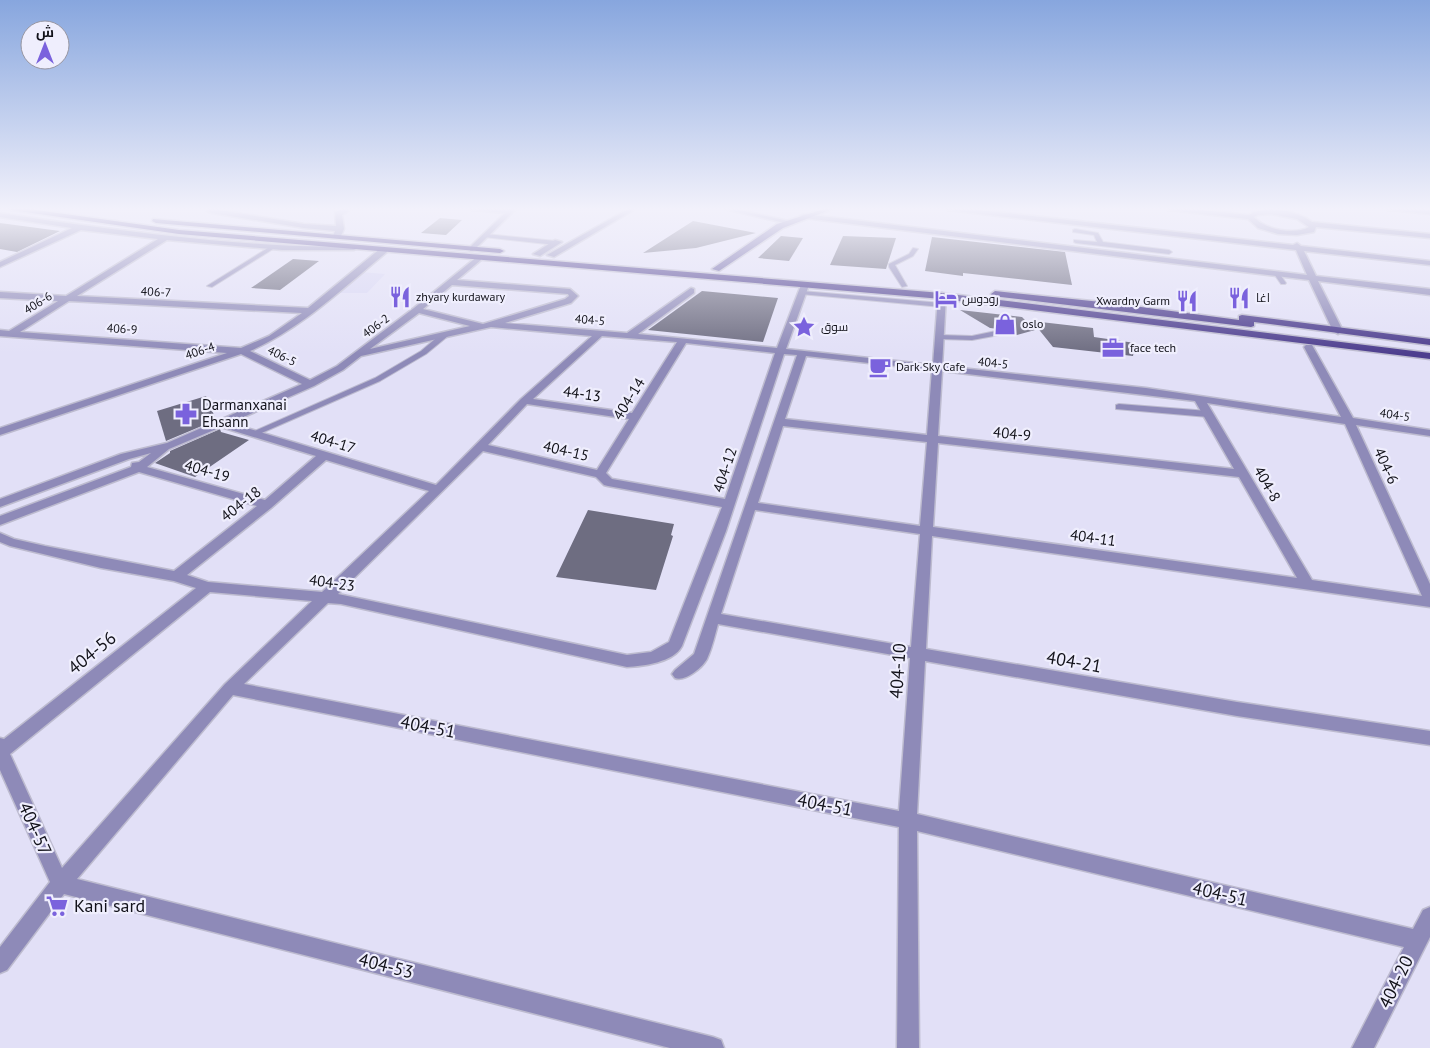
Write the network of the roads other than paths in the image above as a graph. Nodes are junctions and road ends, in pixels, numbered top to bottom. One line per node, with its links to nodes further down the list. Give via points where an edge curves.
1 (17, 257): 14 (street)
2 (135, 257): 26 (street, 406-6)
3 (257, 257): 20 (lane)
4 (376, 257): 30 (street, 406-4)
5 (465, 257): 12 (main road)
6 (573, 257): 15 (main road)
7 (733, 257): 15 (main road)
8 (907, 257): 21 (lane, via 892,264)
9 (1164, 257): 16 (street)
10 (1303, 257): 17 (street)
11 (1369, 257): 13 (street)
12 (478, 258): 18 (street, 406-2); 22 (main road)
13 (1430, 263)
14 (0, 265)
15 (716, 269): 21 (main road)
16 (1277, 274): 17 (street); 19 (lane)
17 (1312, 277): 24 (street); 33 (street)
18 (450, 282): 29 (street, 406-2); 32 (street, via 570,292 574,296 568,302)
19 (1283, 283)
20 (210, 286)
21 (904, 286): 28 (main road)
22 (803, 289): 27 (main road); 47 (street, 404-12)
23 (691, 291): 39 (street)
24 (1430, 292)
25 (0, 295): 26 (street, 406-7)
26 (68, 299): 30 (street, 406-7); 37 (street, 406-6)
27 (942, 301): 31 (main road); 40 (street, 404-10)
28 (1110, 306): 33 (main road); 45 (main road)
29 (417, 310): 32 (street); 49 (street, 406-2)
30 (311, 311): 46 (street, 406-4, via 272,338)
31 (1124, 318): 44 (main road); 50 (main road)
32 (488, 326): 35 (street, 404-5); 38 (street)
33 (1338, 331): 43 (main road)
34 (0, 333): 37 (street, 406-9)
35 (600, 333): 39 (street, 404-5); 55 (street)
36 (996, 333): 40 (lane, via 972,338)
37 (12, 334): 41 (street, 406-6); 46 (street, 406-9)
38 (444, 336): 49 (street); 64 (lane, via 382,378)
39 (630, 336): 42 (street, 404-5)
40 (940, 337): 52 (street, 404-10)
41 (0, 340)
42 (683, 340): 47 (street, 404-5); 58 (street, 404-14)
43 (1430, 342)
44 (1310, 348): 51 (main road); 59 (street, 404-6)
45 (1430, 348)
46 (242, 351): 53 (street, 406-5); 62 (street, 406-4)
47 (780, 352): 48 (street, 404-5); 75 (street, 404-12)
48 (802, 354): 52 (street, 404-5); 60 (street)
49 (358, 355): 53 (street, 406-2)
50 (1430, 356)
51 (1430, 364)
52 (938, 370): 54 (street, 404-5); 65 (street, 404-10)
53 (310, 384): 61 (street, 406-2)
54 (1199, 399): 57 (street, 404-8); 59 (street, 404-5)
55 (525, 401): 58 (street, 44-13); 67 (street)
56 (1119, 406): 57 (lane)
57 (1208, 414): 72 (street, 404-8)
58 (635, 417): 71 (street, 404-14)
59 (1349, 421): 63 (street, 404-5); 85 (street, 404-6)
60 (779, 422): 65 (street, 404-9); 77 (street)
61 (219, 423): 64 (street, 404-17); 66 (street, 406-2)
62 (0, 432)
63 (1430, 433)
64 (254, 434): 68 (street, 404-17)
65 (932, 441): 72 (street, 404-9); 79 (street, 404-10)
66 (170, 444): 69 (street); 70 (street)
67 (480, 447): 71 (street, 404-15); 73 (street)
68 (324, 455): 73 (street, 404-17); 76 (street, 404-18)
69 (125, 456): 70 (street); 74 (street)
70 (138, 468): 76 (street, 404-19); 78 (street)
71 (600, 474): 75 (street, 404-15, via 608,482)
72 (1243, 474): 82 (street, 404-8)
73 (438, 490): 84 (street)
74 (0, 503)
75 (730, 504): 88 (street, 404-12, via 675,646)
76 (267, 505): 81 (street, 404-18)
77 (752, 506): 79 (street, 404-11); 86 (street)
78 (0, 521)
79 (926, 531): 82 (street, 404-11); 87 (street, 404-10)
80 (0, 537): 81 (street, 404-23, via 64,555)
81 (176, 576): 83 (street, 404-23)
82 (1306, 584): 85 (street, 404-11)
83 (207, 586): 84 (street, 404-23); 92 (street, 404-56)
84 (326, 597): 88 (street, 404-23, via 627,661); 90 (street)
85 (1430, 600)
86 (713, 618): 87 (street, 404-21); 89 (street, via 700,657)
87 (918, 654): 91 (street, 404-21, via 1237,710); 93 (street, 404-10)
88 (660, 656)
89 (680, 674)
90 (230, 688): 93 (street, 404-51); 94 (street)
91 (1430, 738)
92 (1, 752): 94 (street, 404-57)
93 (908, 821): 96 (street, 404-51); 99 (street, 404-10)
94 (60, 884): 97 (street); 98 (street, 404-53)
95 (1430, 917): 96 (street, 404-20)
96 (1417, 940): 100 (street, 404-20)
97 (0, 963)
98 (712, 1048)
99 (908, 1048)
100 (1363, 1048)

